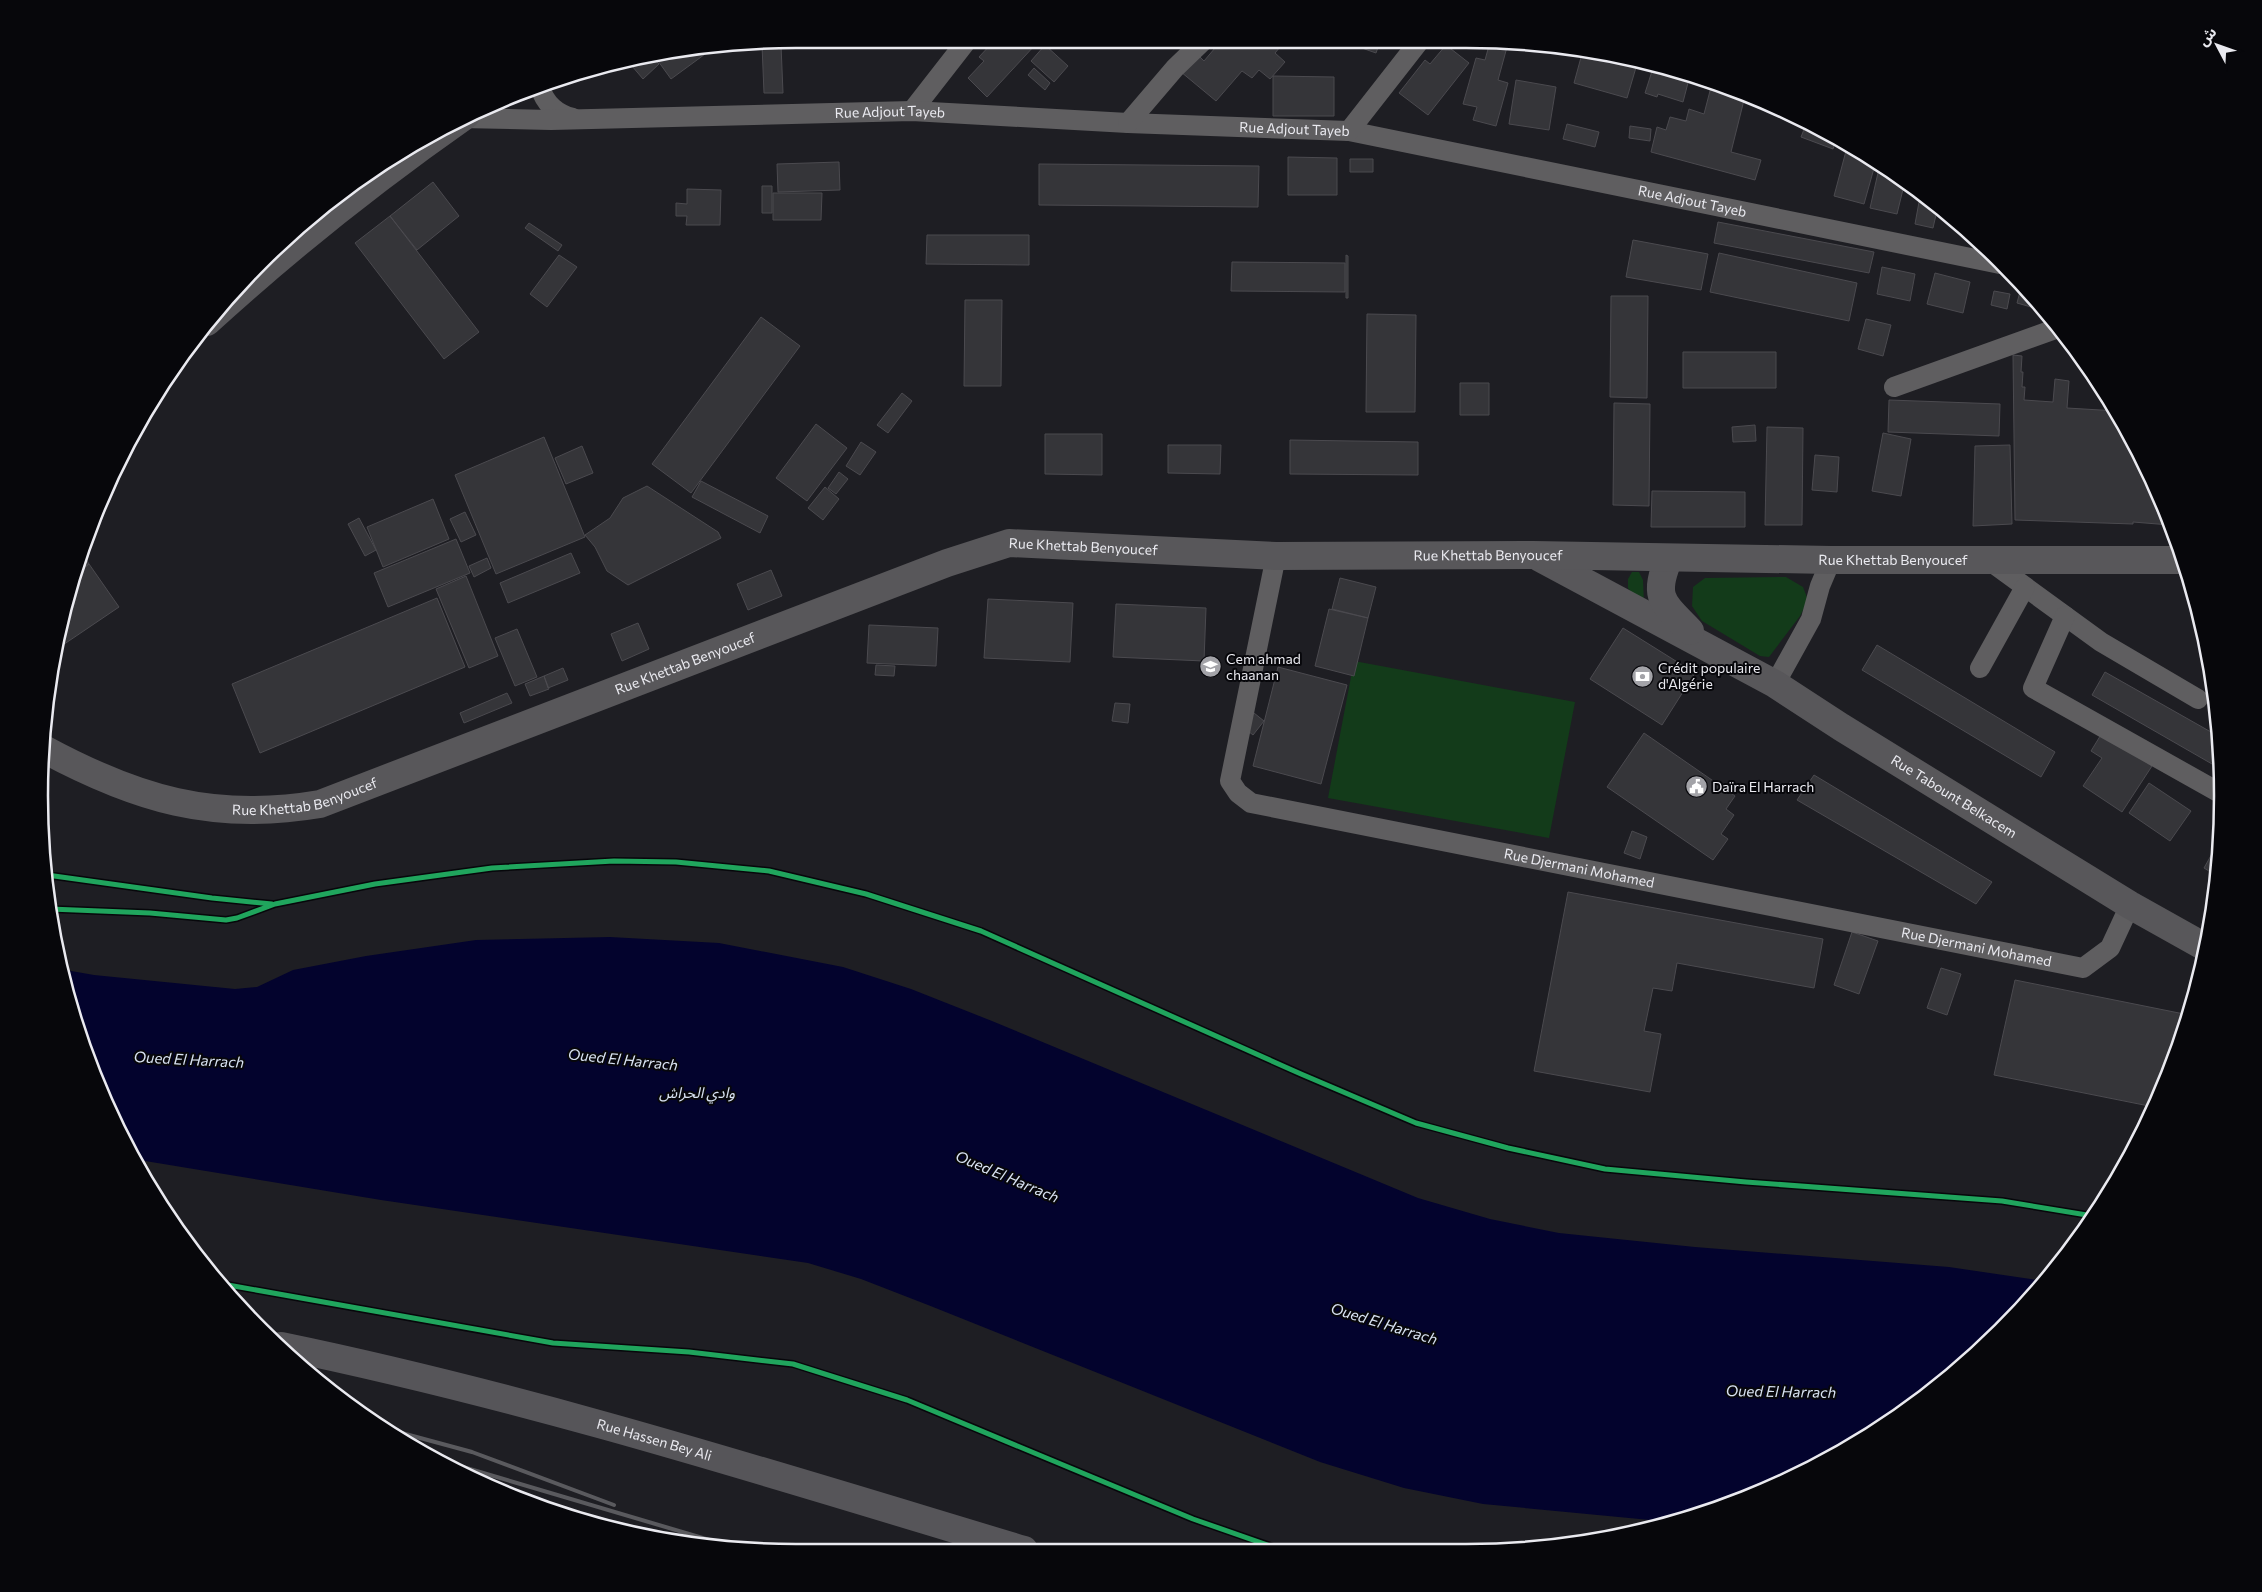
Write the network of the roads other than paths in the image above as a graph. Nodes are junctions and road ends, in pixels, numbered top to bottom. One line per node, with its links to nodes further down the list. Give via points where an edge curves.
1 (961, 48): 5 (street)
2 (1196, 48): 8 (street)
3 (1413, 48): 9 (street)
4 (542, 92): 7 (street, Rue Adjout Tayeb, via 550,106)
5 (912, 111): 7 (street, Rue Adjout Tayeb); 8 (street, Rue Adjout Tayeb)
6 (479, 119): 7 (street, Rue Adjout Tayeb)
7 (575, 119)
8 (1128, 123): 9 (street, Rue Adjout Tayeb)
9 (1349, 132): 11 (street, Rue Adjout Tayeb)
10 (421, 149): 12 (main road)
11 (1990, 262)
12 (261, 273)
13 (2052, 330): 14 (street)
14 (1894, 387)
15 (1534, 555): 16 (main road, Rue Khettab Benyoucef); 17 (main road, Rue Khettab Benyoucef); 23 (main road)
16 (1276, 556): 29 (main road, Rue Khettab Benyoucef, via 1009,543 947,563 320,804 288,809 202,808 152,797 87,773); 31 (street, Rue Djermani Mohamed, via 1230,781 1251,803 2083,968 2110,948)
17 (1624, 558): 18 (main road, Rue Khettab Benyoucef); 23 (main road, via 1613,572 1612,579)
18 (1669, 558): 19 (main road, Rue Khettab Benyoucef); 25 (main road, via 1660,592 1672,613)
19 (1831, 560): 20 (main road, Rue Khettab Benyoucef); 27 (street, via 1811,619)
20 (1987, 560): 21 (main road, Rue Khettab Benyoucef); 22 (street)
21 (2176, 560)
22 (2025, 587): 24 (street); 26 (street)
23 (1623, 603): 25 (main road)
24 (2065, 616): 28 (street, via 2101,642); 30 (street, via 2033,688)
25 (1704, 645): 27 (main road, Rue Tabount Belkacem)
26 (1980, 668)
27 (1775, 684): 31 (main road, Rue Tabount Belkacem)
28 (2198, 699)
29 (49, 752)
30 (2214, 790)
31 (2130, 905): 32 (main road, Rue Tabount Belkacem)
32 (2200, 944)
33 (291, 1348): 34 (main road, Rue Hassen Bey Ali, via 419,1377 642,1435)
34 (1004, 1544)

